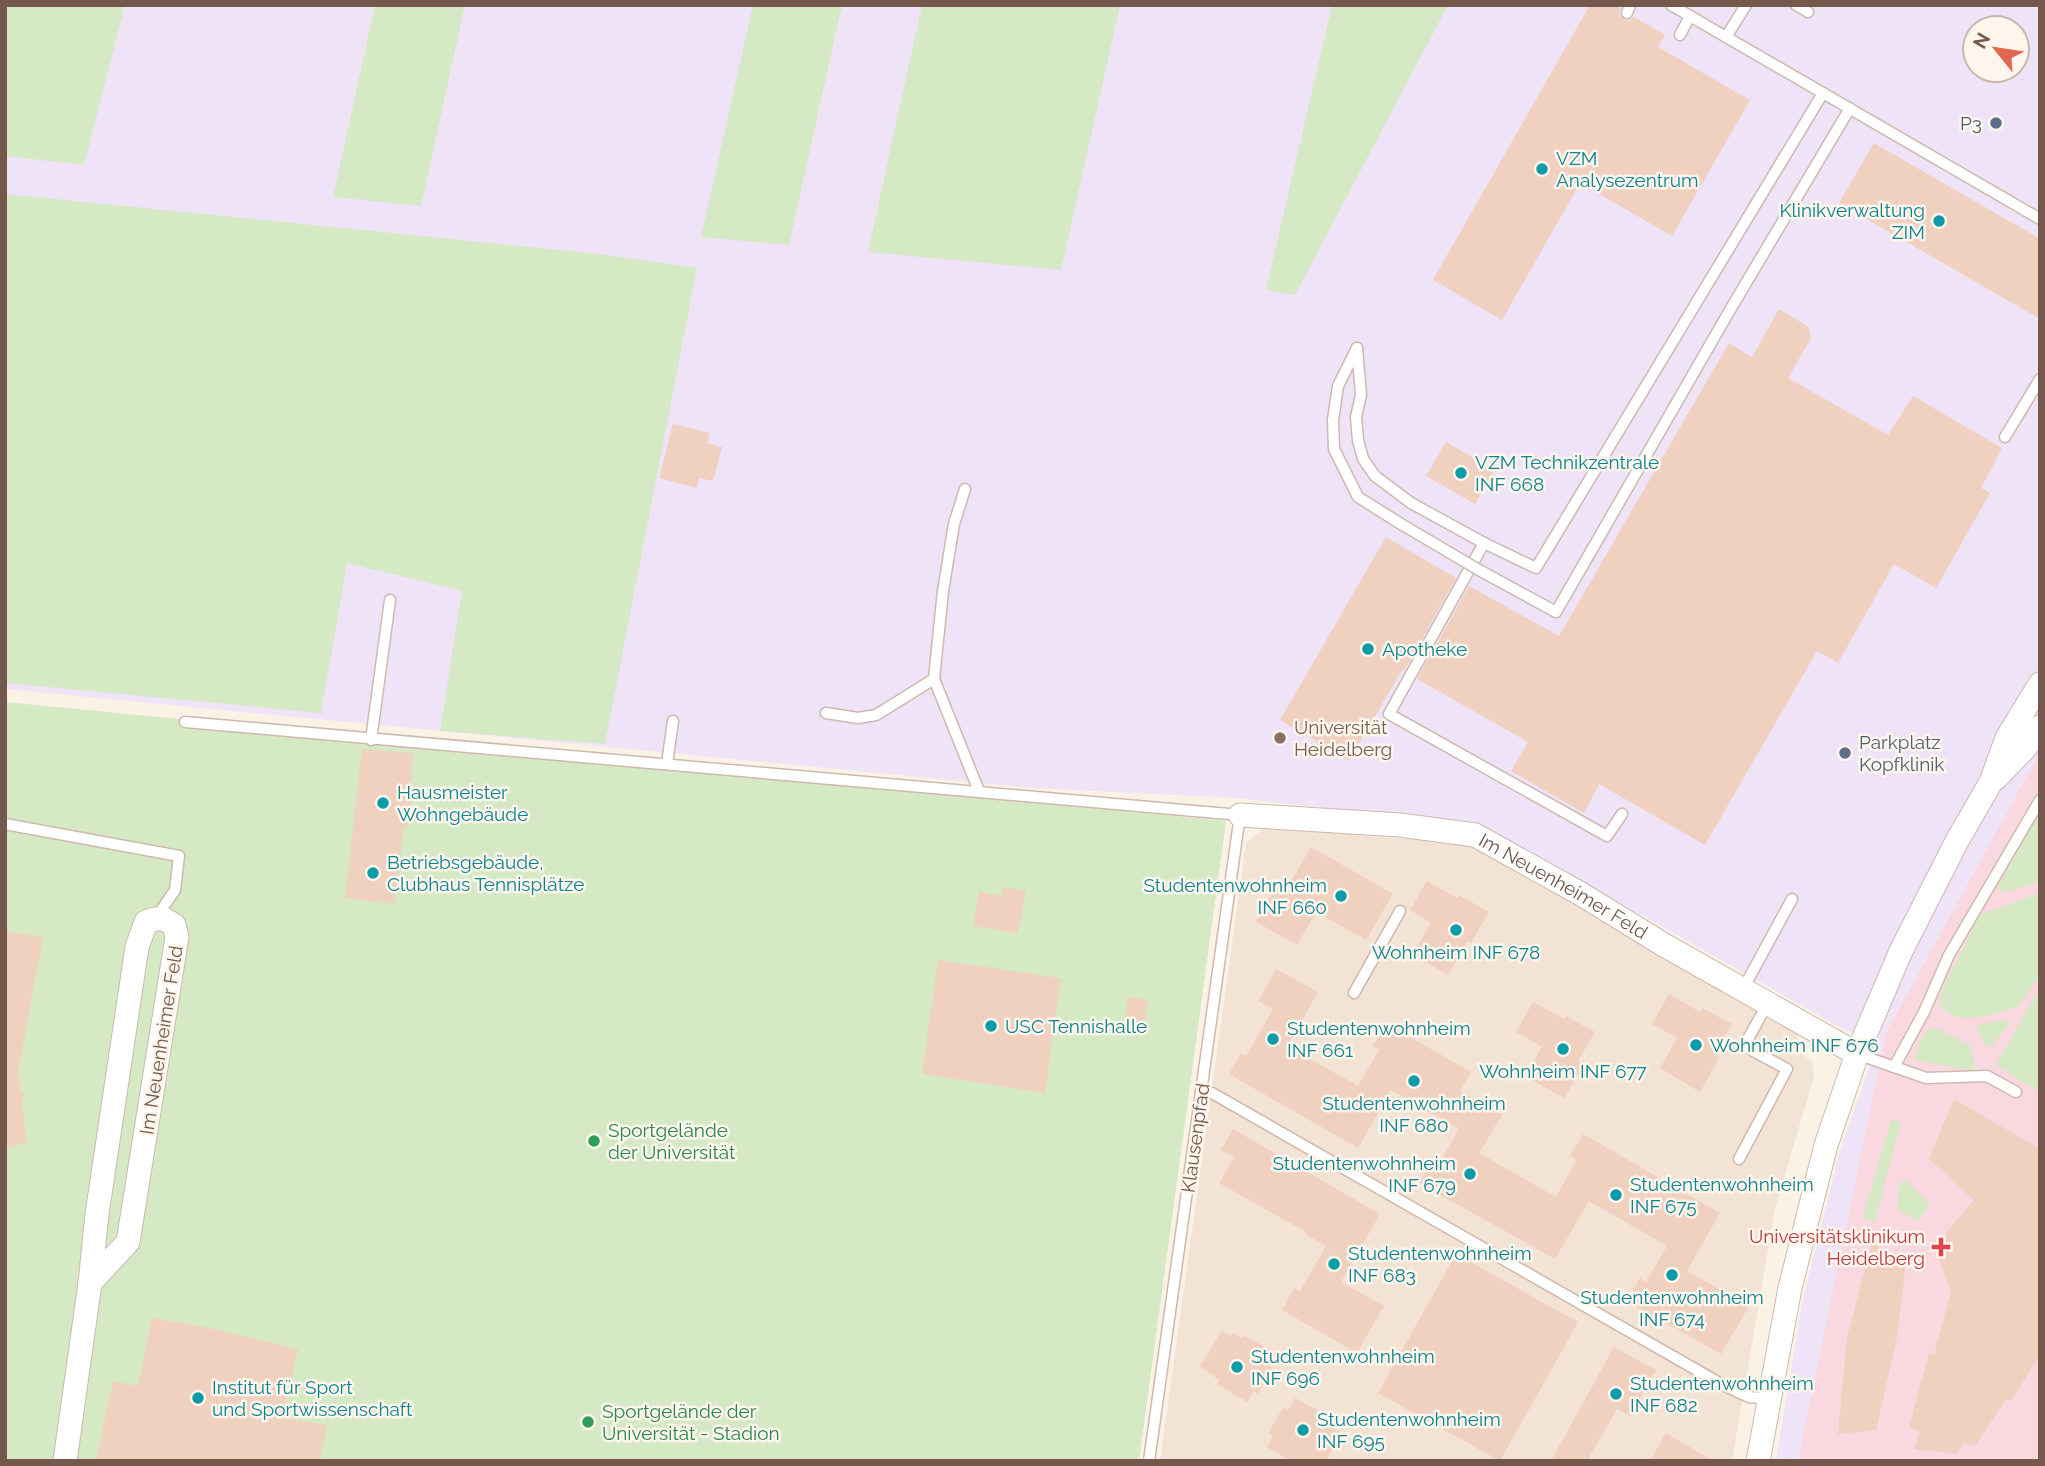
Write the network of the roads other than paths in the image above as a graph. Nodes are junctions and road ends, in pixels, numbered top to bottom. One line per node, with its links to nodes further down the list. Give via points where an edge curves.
1 (1671, 5): 5 (lane)
2 (1745, 5): 7 (lane)
3 (1796, 5): 4 (lane)
4 (1808, 12)
5 (1690, 16): 6 (lane); 7 (lane)
6 (1680, 36)
7 (1726, 37): 8 (lane)
8 (1824, 93): 9 (lane); 14 (lane, via 1536,568)
9 (1850, 108): 10 (lane); 14 (lane, bridge, via 1556,612 1358,497 1334,449 1333,420 1338,386 1357,348 1361,396 1357,440 1363,459 1375,476 1412,503)
10 (2040, 219)
11 (2040, 379): 12 (lane)
12 (2005, 437)
13 (965, 489): 16 (lane, via 943,591)
14 (1484, 544): 27 (lane, via 1389,714 1607,836)
15 (390, 600): 22 (lane)
16 (934, 678): 18 (lane, via 876,715 858,718); 25 (lane)
17 (2040, 684): 24 (street, via 2007,738)
18 (825, 713)
19 (673, 721): 23 (lane)
20 (185, 722): 22 (lane)
21 (2040, 727): 24 (street)
22 (371, 740): 23 (lane)
23 (667, 764): 25 (lane)
24 (1992, 782): 36 (street, via 1956,841 1907,939)
25 (979, 791): 28 (lane)
26 (2040, 800): 37 (lane, via 1949,955)
27 (1622, 814)
28 (1240, 815): 33 (street, Im Neuenheimer Feld, via 1400,825 1475,835); 38 (lane, Klausenpfad)
29 (5, 824): 32 (lane, via 179,856 175,890)
30 (1792, 899): 33 (lane)
31 (1400, 911): 34 (lane)
32 (155, 919): 41 (street, Im Neuenheimer Feld, via 146,922 136,947); 41 (street, Im Neuenheimer Feld, via 174,925 177,937 128,1242)
33 (1743, 989): 35 (street, Im Neuenheimer Feld)
34 (1354, 993)
35 (1768, 1003): 36 (street, Im Neuenheimer Feld); 40 (lane, via 1744,1046 1787,1069)
36 (1857, 1054): 37 (lane); 42 (street, via 1826,1145 1790,1288)
37 (1894, 1067): 39 (lane, via 1926,1078 1987,1076)
38 (1201, 1091): 42 (lane, via 1212,1093 1723,1385); 44 (lane, Klausenpfad)
39 (2016, 1092)
40 (1739, 1159)
41 (90, 1283): 43 (street, Im Neuenheimer Feld)
42 (1769, 1399): 45 (street)
43 (65, 1461)
44 (1150, 1461)
45 (1758, 1461)

